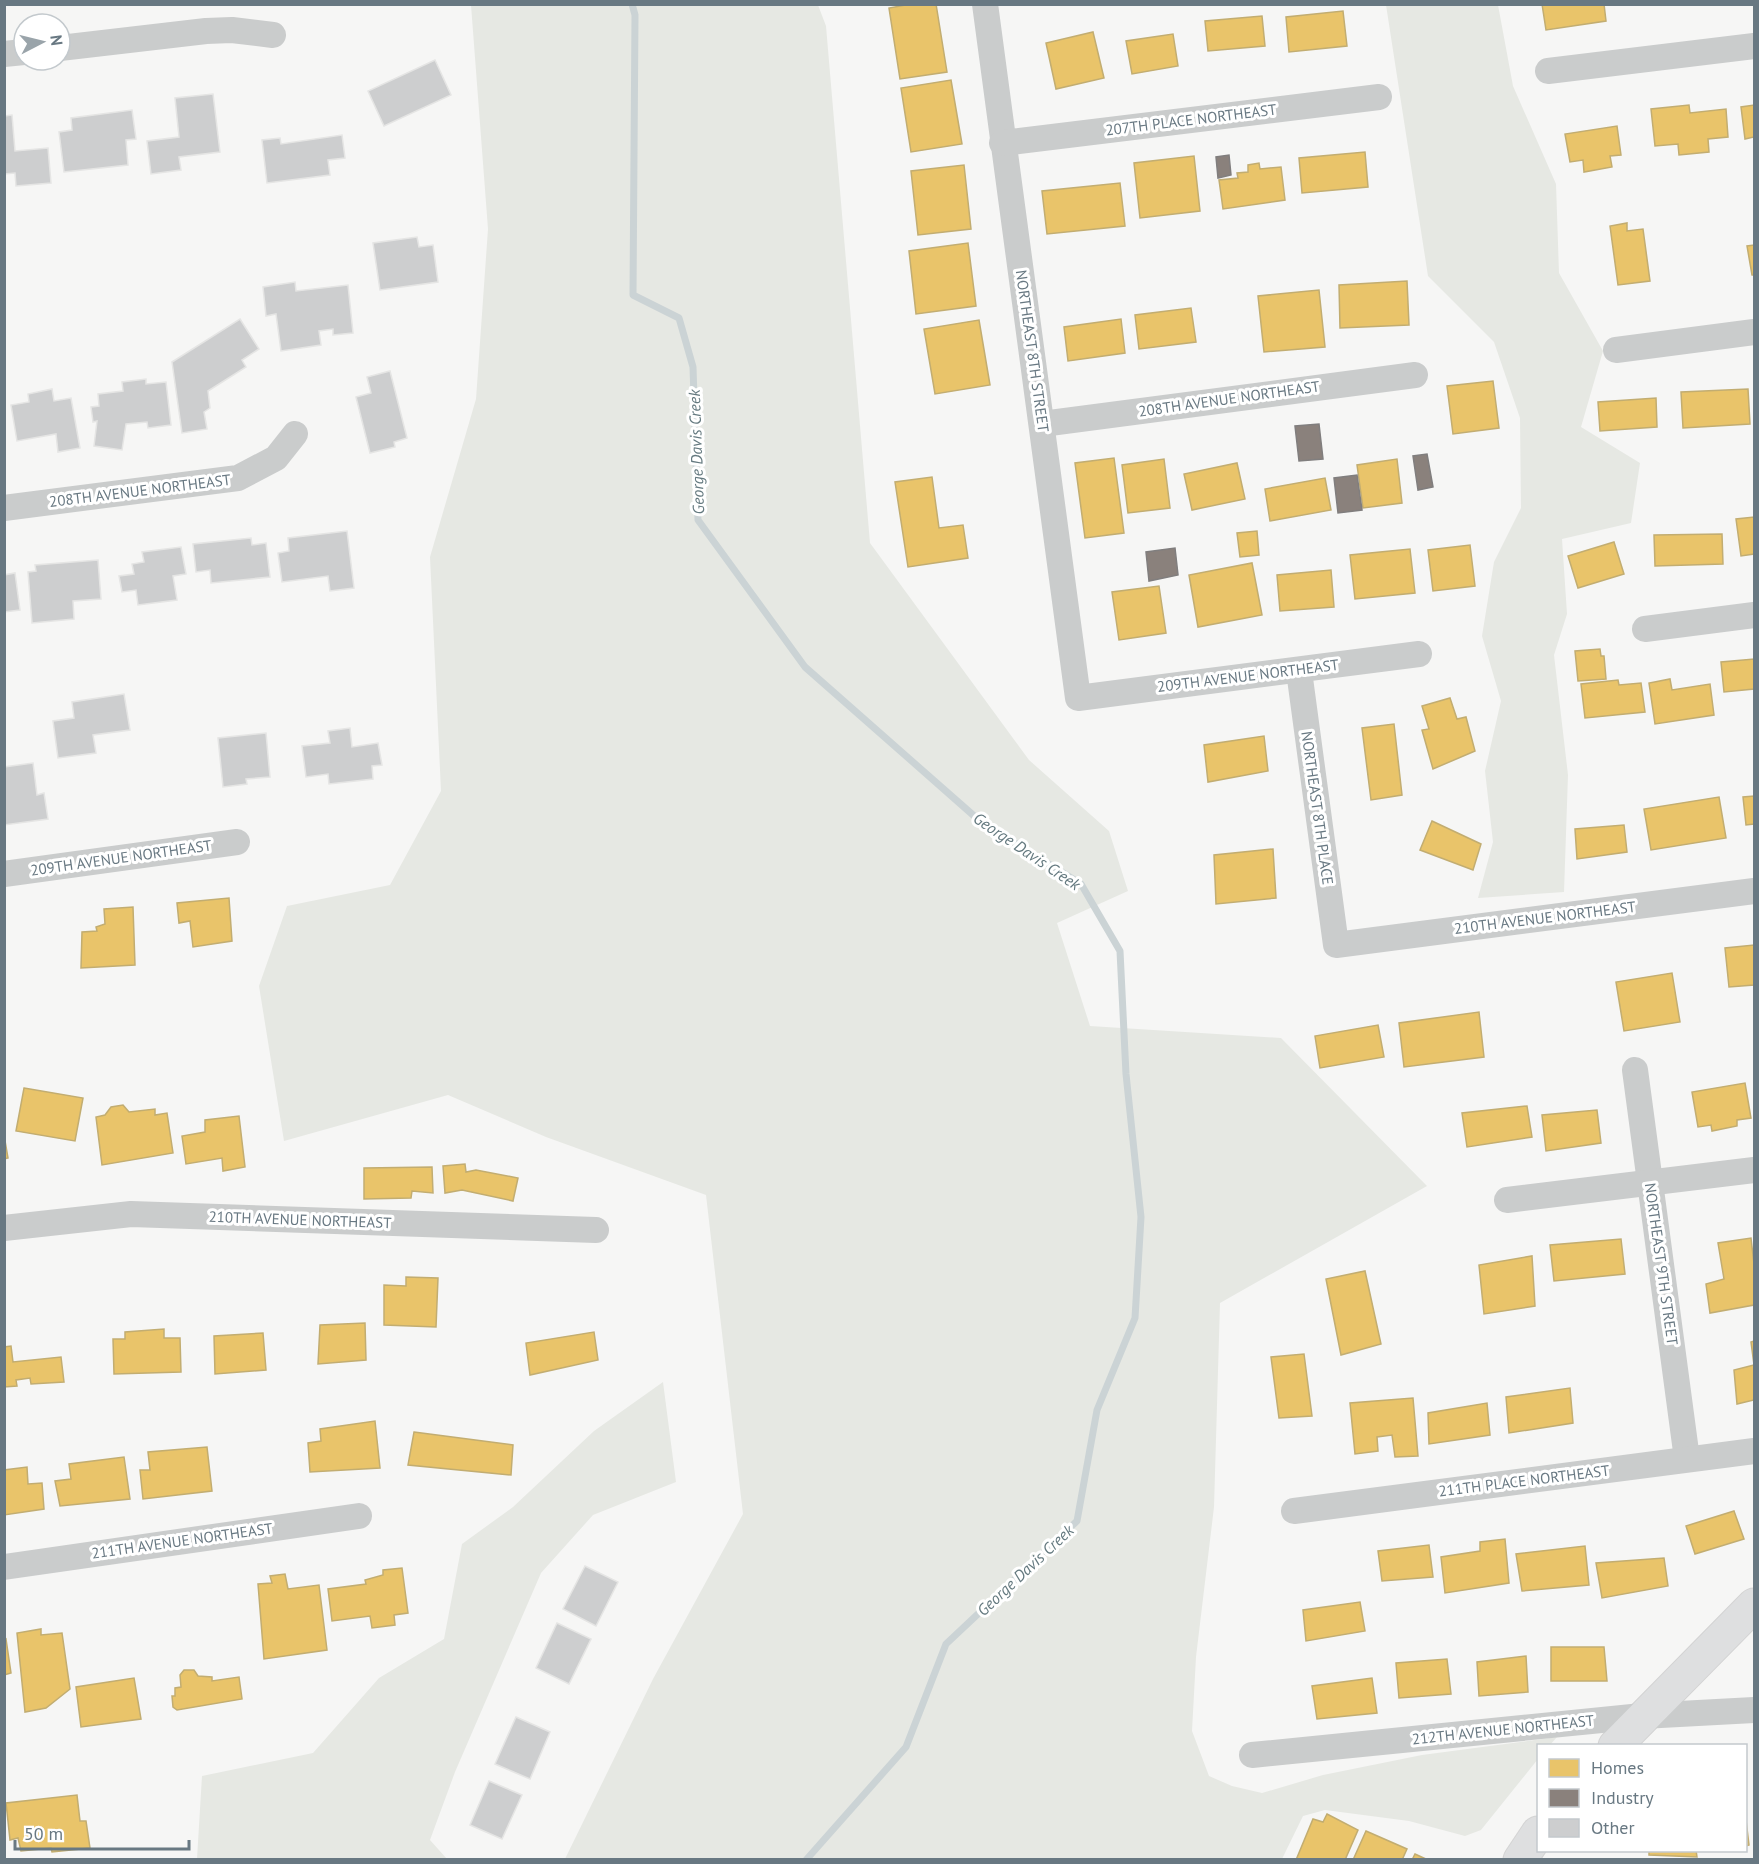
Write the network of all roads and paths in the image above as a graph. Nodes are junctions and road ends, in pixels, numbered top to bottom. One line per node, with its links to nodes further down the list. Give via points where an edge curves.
1 (985, 4): 7 (street, NORTHEAST 8TH STREET)
2 (273, 35): 4 (street, via 206,31)
3 (1755, 46): 5 (street)
4 (72, 47)
5 (1548, 71)
6 (1379, 97): 7 (street, 207TH PLACE NORTHEAST)
7 (1002, 143): 11 (street, NORTHEAST 8TH STREET)
8 (1755, 332): 9 (street)
9 (1616, 350)
10 (1415, 375): 11 (street, 208TH AVENUE NORTHEAST)
11 (1042, 424): 18 (street, NORTHEAST 8TH STREET)
12 (295, 434): 13 (street, 208TH AVENUE NORTHEAST, via 276,458 238,478)
13 (4, 508)
14 (1755, 615): 15 (street)
15 (1645, 629)
16 (1419, 654): 17 (street, 209TH AVENUE NORTHEAST)
17 (1299, 671): 18 (street, 209TH AVENUE NORTHEAST); 22 (street, NORTHEAST 8TH PLACE)
18 (1078, 698)
19 (237, 842): 20 (street, 209TH AVENUE NORTHEAST)
20 (4, 874)
21 (1755, 891): 22 (street, 210TH AVENUE NORTHEAST)
22 (1336, 945)
23 (1635, 1070): 25 (street, NORTHEAST 9TH STREET)
24 (1755, 1170): 25 (street)
25 (1650, 1183): 26 (street); 30 (street, NORTHEAST 9TH STREET)
26 (1507, 1200)
27 (4, 1228): 28 (street, 210TH AVENUE NORTHEAST, via 131,1214)
28 (596, 1230)
29 (1755, 1451): 30 (street, 211TH PLACE NORTHEAST)
30 (1687, 1459): 31 (street, 211TH PLACE NORTHEAST)
31 (1294, 1511)
32 (359, 1516): 33 (street, 211TH AVENUE NORTHEAST)
33 (4, 1567)
34 (1755, 1605): 36 (street)
35 (1755, 1710): 36 (street, 212TH AVENUE NORTHEAST)
36 (1642, 1716): 37 (street); 38 (street, 212TH AVENUE NORTHEAST)
37 (1617, 1744)
38 (1252, 1755)
39 (1537, 1836): 40 (street)
40 (1520, 1860)

